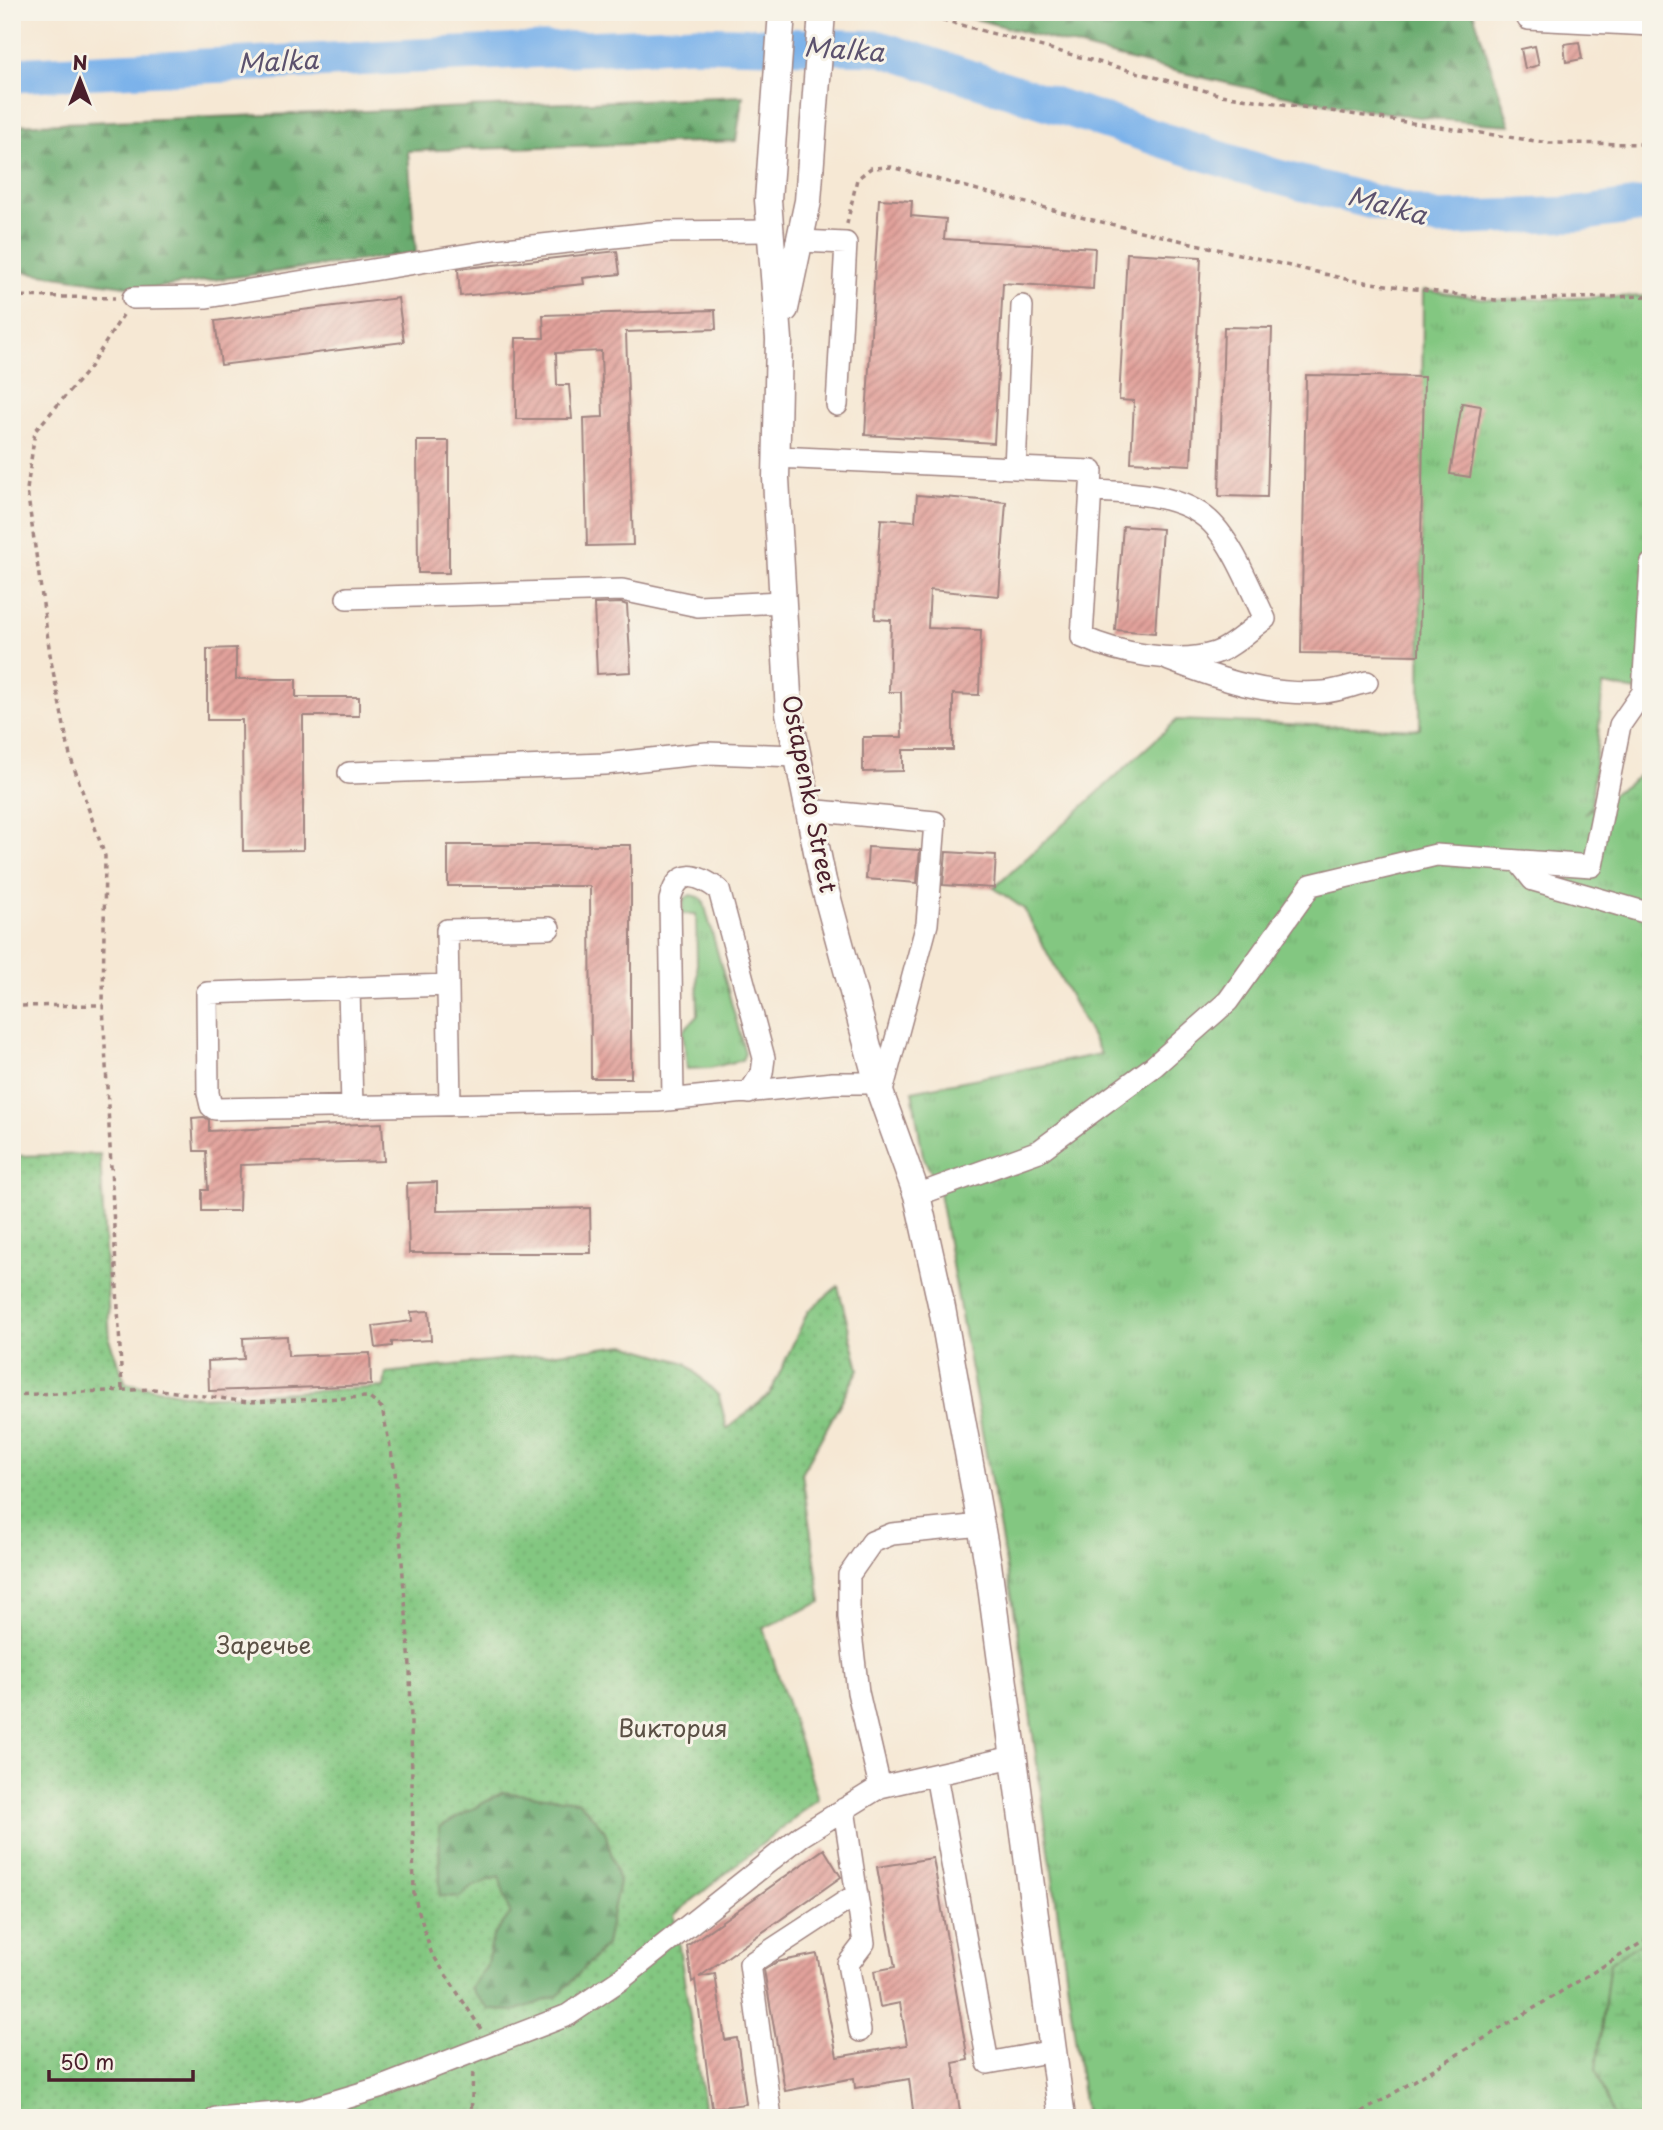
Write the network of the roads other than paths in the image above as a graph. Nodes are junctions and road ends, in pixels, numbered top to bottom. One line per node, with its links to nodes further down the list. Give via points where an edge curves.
1 (782, 12): 5 (main road, Ostapenko Street, via 768,200)
2 (822, 12): 6 (main road, Ostapenko Street, via 808,201)
3 (1528, 19): 4 (street)
4 (1651, 25)
5 (770, 231): 7 (street, via 646,233 495,250 207,297); 9 (main road, Ostapenko Street)
6 (800, 241): 9 (main road, Ostapenko Street); 10 (street, via 846,243)
7 (133, 298)
8 (1022, 306): 12 (street)
9 (779, 339): 11 (main road, Ostapenko Street)
10 (837, 405)
11 (776, 457): 12 (street); 16 (main road, Ostapenko Street)
12 (1015, 468): 13 (street, via 1092,471)
13 (1091, 491): 17 (street, via 1082,637 1109,649); 17 (street, via 1163,498 1205,517 1233,553 1265,619 1216,653)
14 (1651, 564): 22 (street, via 1643,692 1620,725 1592,866)
15 (347, 598): 16 (street, via 622,590 698,606)
16 (783, 602): 19 (main road, Ostapenko Street, via 789,713)
17 (1162, 657): 18 (street, via 1261,690 1325,692)
18 (1367, 682)
19 (798, 756): 20 (street, via 707,753 605,765); 21 (main road, Ostapenko Street)
20 (349, 773)
21 (808, 810): 27 (main road, Ostapenko Street); 27 (street, via 935,822 927,924)
22 (1518, 861): 23 (street, via 1533,880); 32 (street, via 1436,855 1311,885 1228,1001 1153,1067 1039,1151)
23 (1651, 914)
24 (549, 928): 25 (street, via 447,929)
25 (448, 985): 26 (street); 30 (street)
26 (349, 988): 31 (street); 31 (street, via 207,993 208,1093 215,1110)
27 (880, 1089): 28 (street, via 833,1083); 32 (main road, Ostapenko Street)
28 (749, 1093): 29 (street); 29 (street, via 762,1073 764,1058 719,890 701,877 683,877 673,884 670,900)
29 (673, 1099): 30 (street)
30 (450, 1105): 31 (street)
31 (352, 1107)
32 (917, 1195): 33 (main road, Ostapenko Street)
33 (981, 1525): 34 (main road, Ostapenko Street); 36 (street, via 892,1534 872,1542 849,1575 858,1692)
34 (1013, 1757): 35 (street); 40 (main road, Ostapenko Street)
35 (936, 1774): 36 (street); 40 (street, via 988,2063)
36 (880, 1787): 37 (street)
37 (844, 1810): 38 (street); 41 (street, via 801,1836 568,2015 379,2088 302,2111)
38 (857, 1894): 39 (street, via 864,1943 848,1964); 42 (street, via 750,1964)
39 (860, 2031)
40 (1054, 2051): 43 (main road, Ostapenko Street)
41 (216, 2118)
42 (771, 2118)
43 (1062, 2118)

